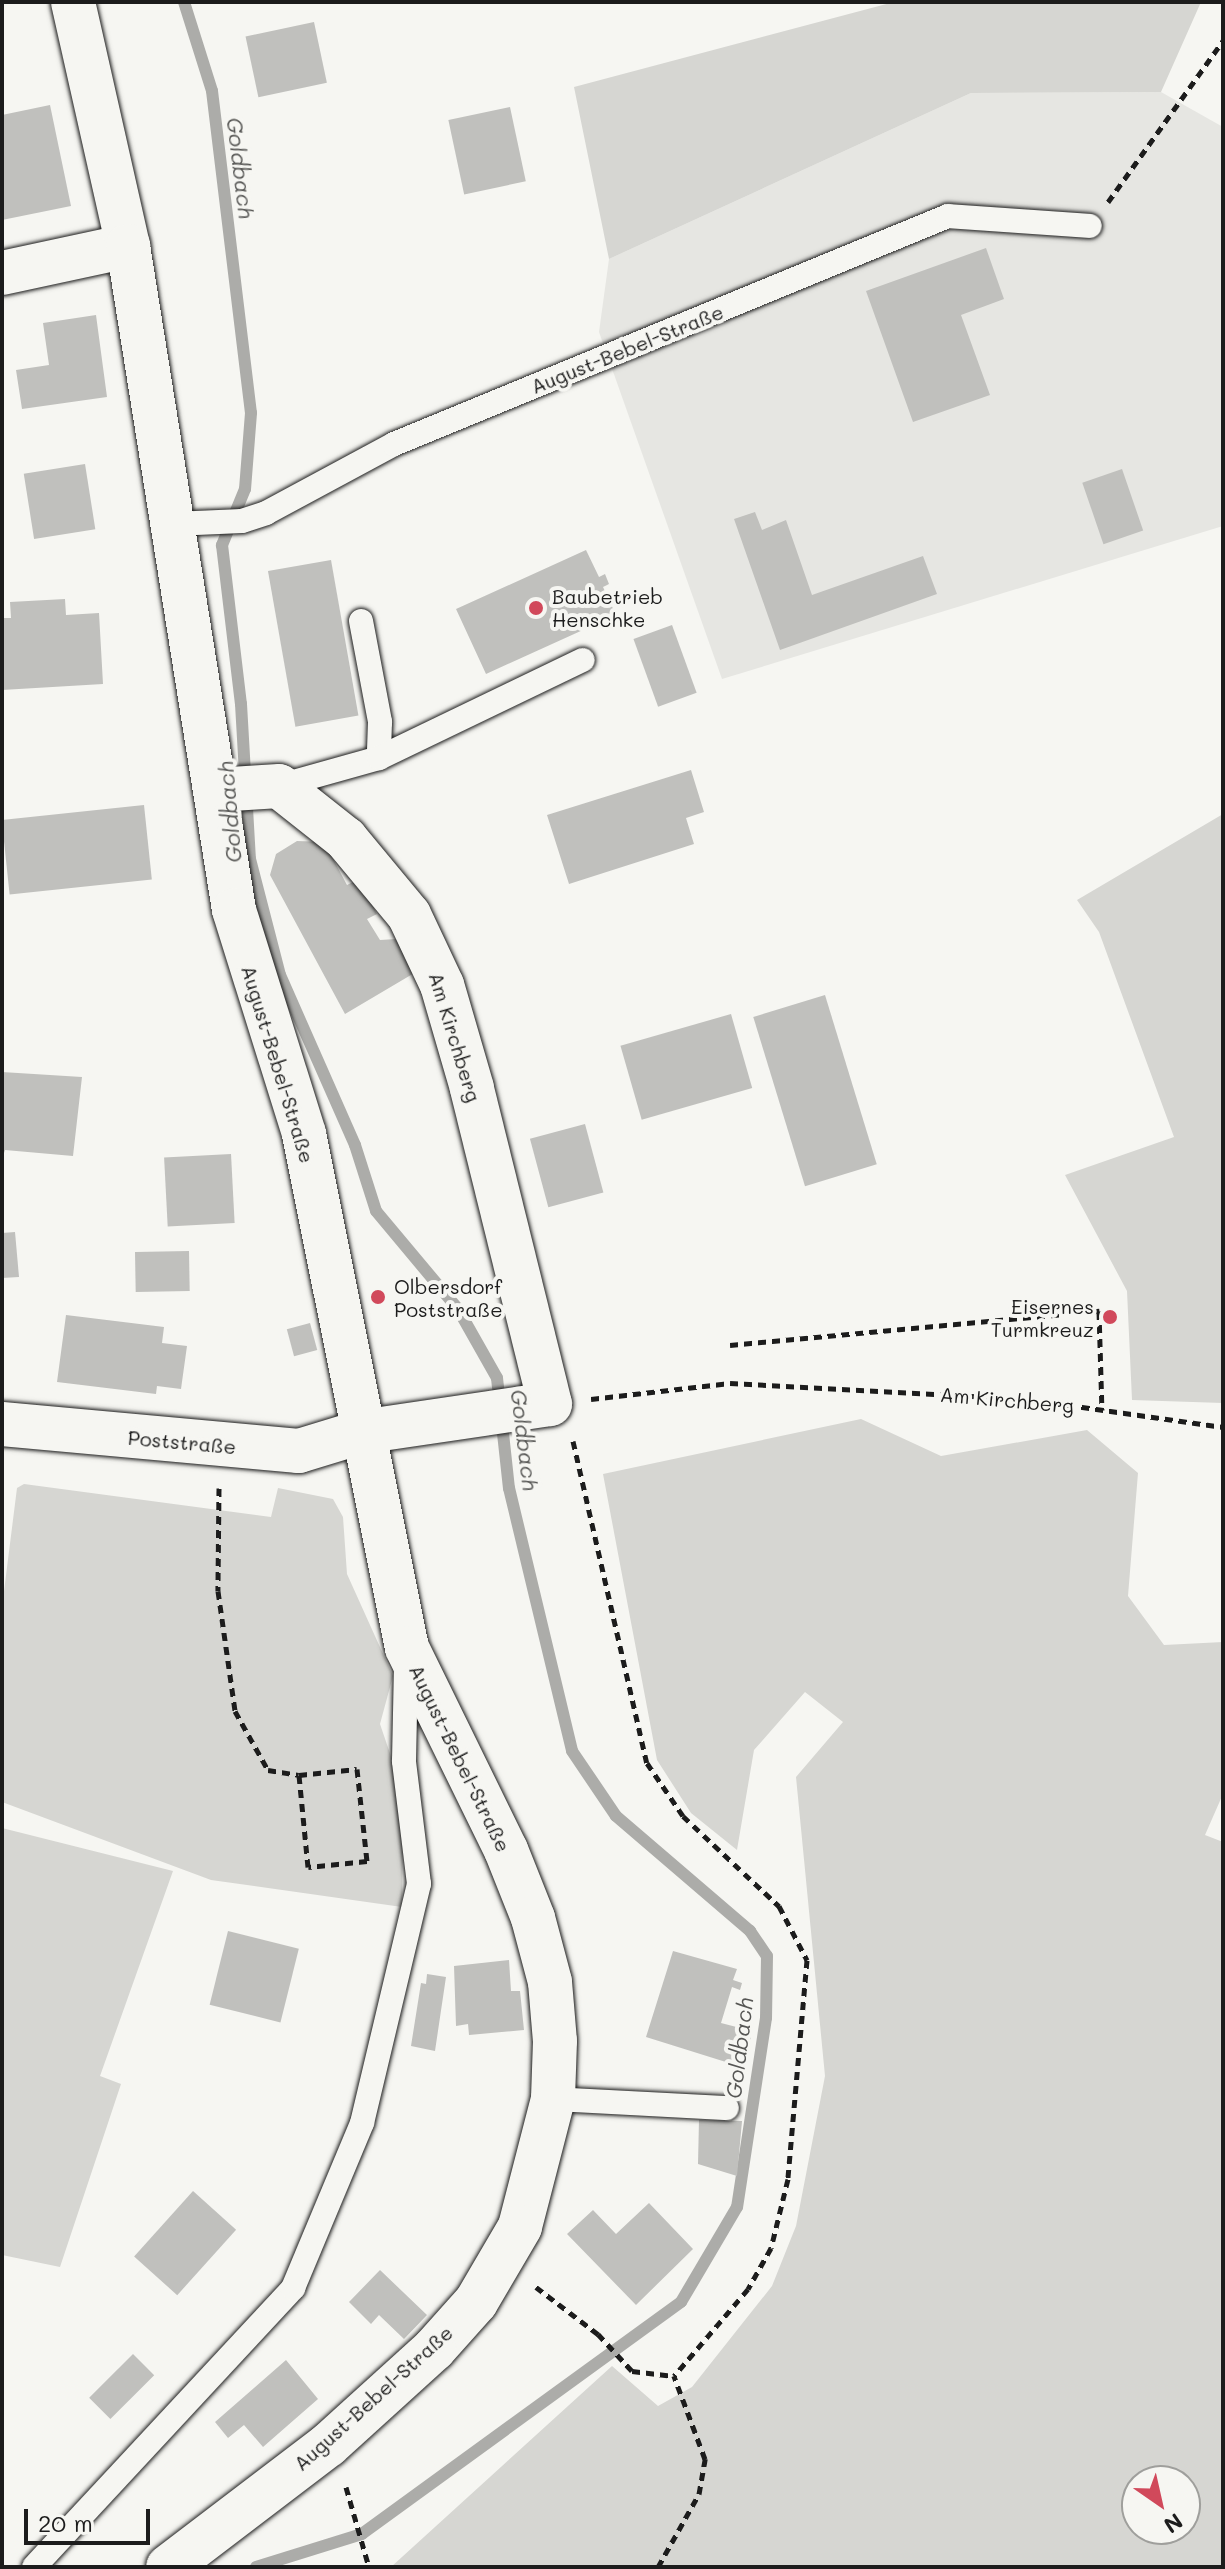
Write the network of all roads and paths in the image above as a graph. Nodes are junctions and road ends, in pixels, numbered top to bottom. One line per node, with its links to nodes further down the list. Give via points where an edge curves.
1 (73, 2): 4 (street, August-Bebel-Straße)
2 (1223, 41): 3 (path)
3 (1090, 226): 6 (lane, August-Bebel-Straße, via 948,216 394,444 230,521)
4 (128, 246): 5 (street); 6 (street, August-Bebel-Straße)
5 (2, 273)
6 (173, 524): 11 (street, August-Bebel-Straße)
7 (361, 621): 9 (lane, via 380,722)
8 (583, 660): 9 (lane)
9 (379, 758): 10 (lane)
10 (271, 787): 11 (street); 13 (street, Am Kirchberg, via 346,839 383,877 427,949 472,1088)
11 (215, 790): 17 (street, August-Bebel-Straße, via 241,939 304,1134)
12 (730, 1345): 14 (path, via 1099,1311)
13 (550, 1404): 14 (path, Am Kirchberg, via 730,1383 1026,1399); 17 (street); 24 (path, via 570,1426 647,1763 683,1816 779,1906 807,1960 788,2179 771,2248 748,2289)
14 (1102, 1410): 16 (path, Am Kirchberg)
15 (2, 1424): 18 (street, Poststraße)
16 (1223, 1427)
17 (361, 1432): 18 (street, Poststraße, via 299,1451); 19 (street, August-Bebel-Straße)
18 (220, 1447): 20 (path, via 218,1591 235,1711 268,1770)
19 (407, 1648): 21 (street, August-Bebel-Straße, via 506,1850 533,1918 550,1982); 26 (lane, August-Bebel-Straße, via 404,1761 419,1884 362,2123 293,2288)
20 (299, 1775): 20 (path, via 357,1769 367,1861 308,1867)
21 (553, 2099): 22 (lane); 23 (street, August-Bebel-Straße, via 520,2227)
22 (727, 2108)
23 (501, 2260): 24 (path, via 598,2334 632,2371); 27 (street, August-Bebel-Straße, via 476,2302 434,2349 328,2445)
24 (674, 2376): 29 (path, via 705,2459 699,2494)
25 (356, 2516): 28 (path)
26 (34, 2567)
27 (168, 2567)
28 (369, 2567)
29 (658, 2567)

